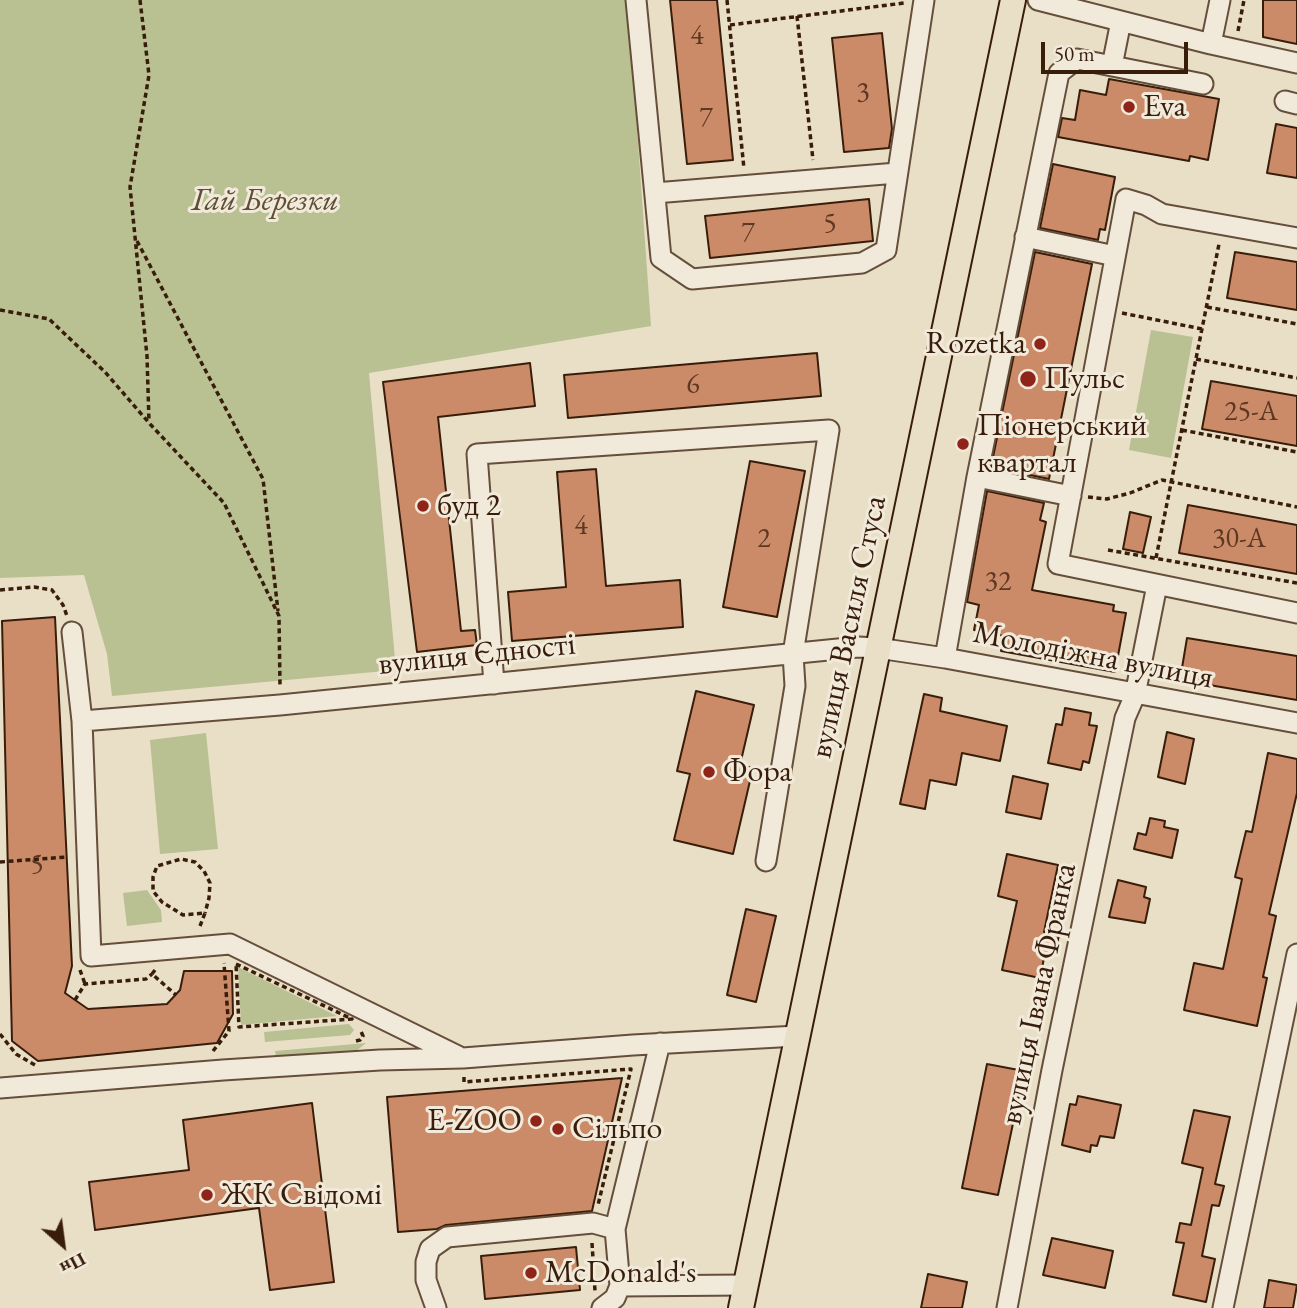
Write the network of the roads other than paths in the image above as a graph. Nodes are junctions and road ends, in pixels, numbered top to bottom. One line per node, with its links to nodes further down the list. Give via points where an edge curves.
1 (636, 0): 12 (street)
2 (1013, 0): 21 (main road, вулиця Василя Стуса)
3 (1038, 0): 6 (street)
4 (1220, 0): 7 (street)
5 (919, 1): 11 (street)
6 (1121, 22): 7 (street); 9 (street)
7 (1211, 44): 8 (street)
8 (1297, 63)
9 (1112, 66): 10 (street); 13 (street, via 1077,60 1059,73)
10 (1203, 84)
11 (897, 173): 12 (street); 12 (street, via 886,250 862,263 692,279 661,258)
12 (655, 193)
13 (1025, 237): 15 (street); 16 (street)
14 (1297, 238): 15 (street, via 1162,214 1126,199)
15 (1115, 256): 17 (street)
16 (977, 477): 17 (street); 23 (street)
17 (1071, 496): 18 (street, via 1058,564)
18 (1157, 585): 19 (street); 25 (street, вулиця Івана Франка)
19 (1297, 613)
20 (72, 632): 26 (street)
21 (878, 648): 22 (street, вулиця Єдності); 23 (street, Молодіжна вулиця); 30 (main road, вулиця Василя Стуса)
22 (793, 654): 24 (street, вулиця Єдності); 24 (street, via 829,430 477,454); 28 (street, via 795,687)
23 (945, 658): 25 (street, Молодіжна вулиця)
24 (494, 684): 26 (street, вулиця Єдності)
25 (1135, 695): 27 (street, Молодіжна вулиця); 39 (street, вулиця Івана Франка, via 1125,718)
26 (82, 721): 32 (street, via 91,956 230,944)
27 (1297, 723)
28 (766, 861)
29 (1297, 954): 40 (street)
30 (797, 1036): 31 (street); 36 (main road, вулиця Василя Стуса)
31 (660, 1043): 32 (street); 34 (street)
32 (463, 1058): 33 (street, via 249,1068)
33 (0, 1088)
34 (615, 1229): 35 (street); 38 (street, via 593,1223 447,1237 430,1249 426,1262 426,1280)
35 (620, 1286): 36 (street); 37 (street, via 615,1298)
36 (743, 1296)
37 (598, 1302)
38 (436, 1308)
39 (1007, 1308)
40 (1223, 1308)

